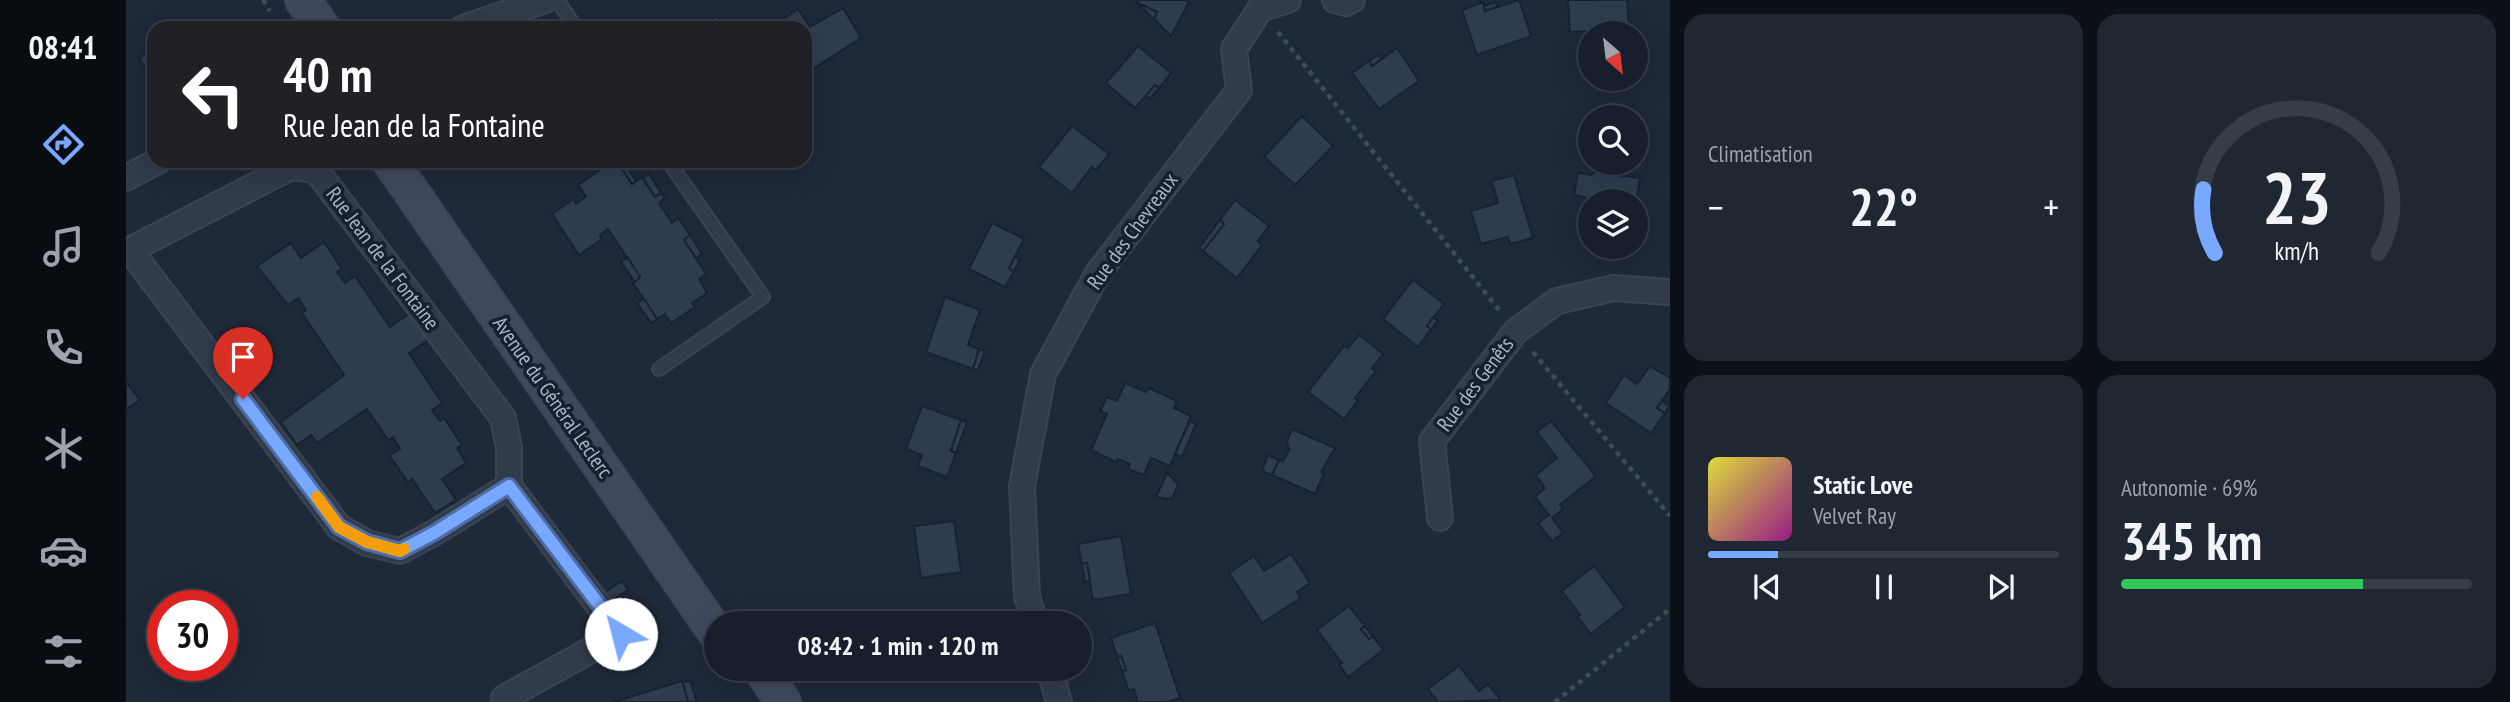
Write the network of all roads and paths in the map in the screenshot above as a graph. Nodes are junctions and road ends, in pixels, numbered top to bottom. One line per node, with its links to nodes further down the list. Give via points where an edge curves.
1 (280, 0): 9 (main road)
2 (303, 0): 10 (main road)
3 (545, 0): 11 (street)
4 (557, 0): 12 (lane)
5 (1288, 0): 8 (street)
6 (1335, 0): 7 (street)
7 (1352, 0)
8 (1260, 9): 21 (path); 28 (street, Rue des Chevreaux, via 1234,49 1239,90 1098,273 1042,374 1022,486)
9 (294, 21)
10 (317, 21)
11 (484, 21)
12 (571, 21)
13 (147, 167): 19 (street)
14 (289, 168): 23 (street, Rue Jean de la Fontaine, via 130,250 339,527 367,542 400,551)
15 (299, 168): 23 (street, Rue Jean de la Fontaine, via 316,170 503,418)
16 (395, 168): 29 (main road, Avenue du Général Leclerc)
17 (420, 168): 27 (main road, Avenue du Général Leclerc)
18 (673, 168): 22 (lane, via 763,297)
19 (126, 178)
20 (1670, 292): 21 (street, Rue des Genêts, via 1614,288 1557,301)
21 (1516, 331): 24 (path); 25 (street, Rue des Genêts, via 1432,441)
22 (659, 369)
23 (509, 486): 33 (street, via 621,634 504,698)
24 (1670, 516)
25 (1440, 518)
26 (1670, 609): 37 (path)
27 (724, 611)
28 (1031, 611)
29 (704, 616)
30 (747, 681): 34 (main road)
31 (769, 681): 35 (main road)
32 (1053, 681): 36 (street)
33 (507, 702)
34 (760, 702)
35 (783, 702)
36 (1059, 702)
37 (1555, 702)

